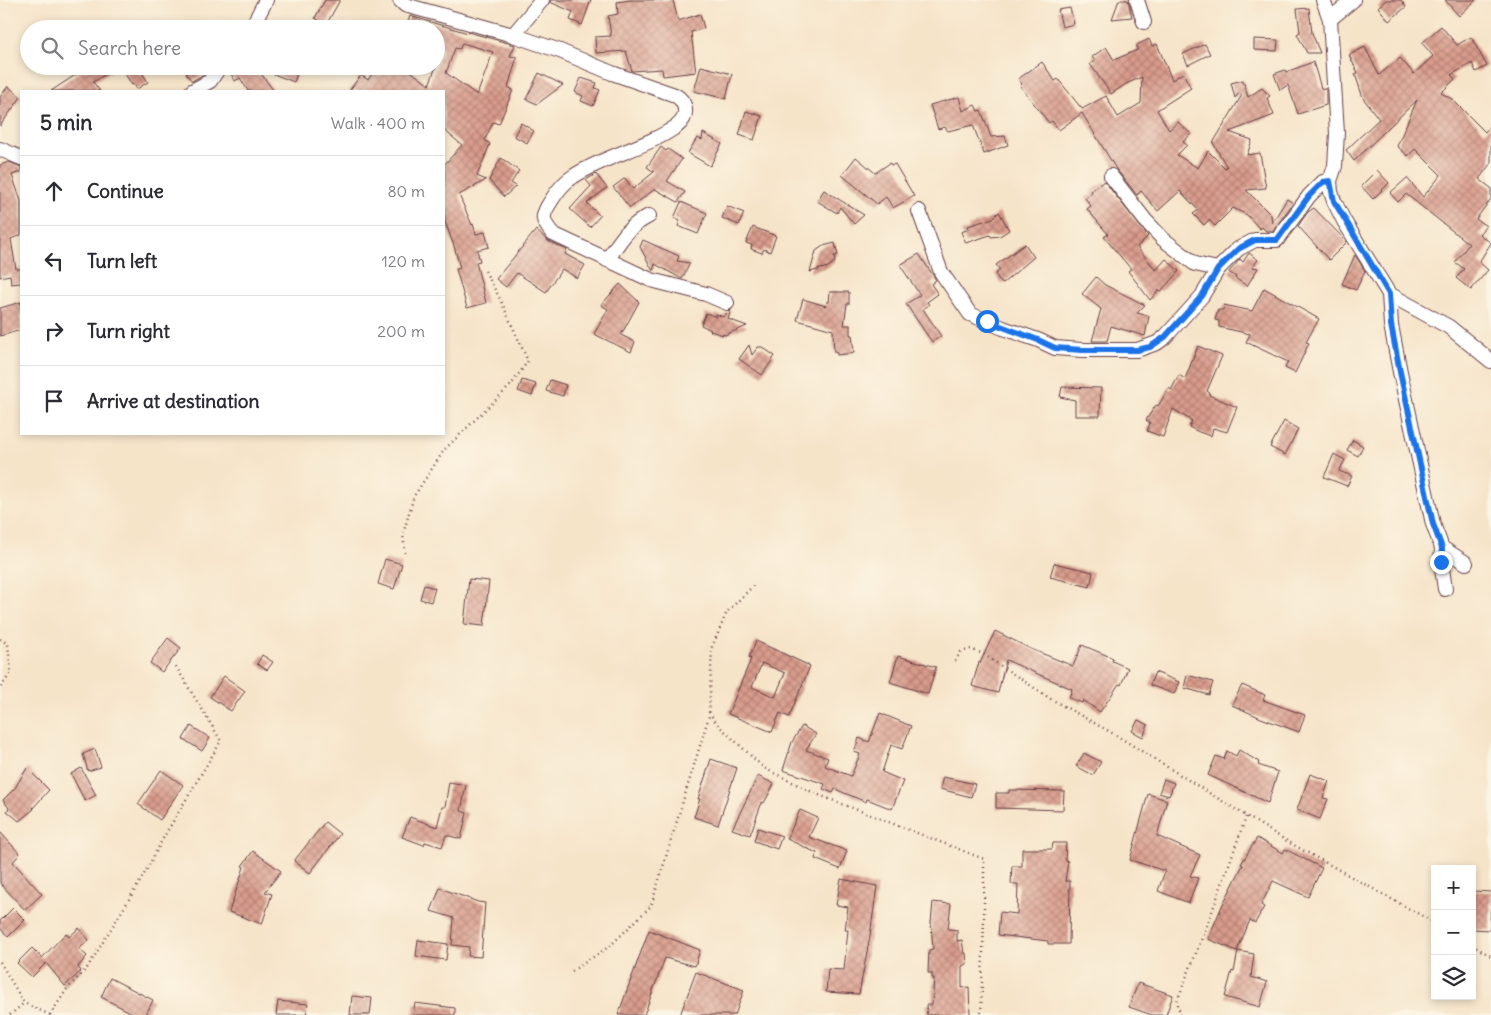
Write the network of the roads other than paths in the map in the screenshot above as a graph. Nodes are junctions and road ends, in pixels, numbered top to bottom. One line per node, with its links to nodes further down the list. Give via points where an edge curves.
1 (266, 0): 8 (street)
2 (400, 0): 10 (street, via 415,9)
3 (542, 0): 10 (street)
4 (1137, 0): 9 (street)
5 (1323, 0): 7 (street)
6 (1353, 0): 7 (street)
7 (1330, 19): 16 (street, via 1338,133)
8 (256, 20)
9 (1144, 22)
10 (513, 35): 19 (street, via 675,95 685,106 686,113 678,125 575,175 545,210 544,219 553,234)
11 (214, 75): 12 (street)
12 (194, 90)
13 (0, 148): 14 (street)
14 (20, 158)
15 (1111, 176): 20 (street, via 1164,239 1195,264)
16 (1330, 181): 20 (street, via 1323,182 1309,196 1277,240 1255,240 1238,249); 21 (street, via 1334,201)
17 (919, 211): 20 (street, via 941,272 970,314 1055,348 1137,350 1157,343 1202,296)
18 (649, 216): 19 (street, via 629,228)
19 (607, 260): 22 (street, via 651,280 706,294)
20 (1218, 269)
21 (1389, 294): 23 (street, via 1448,327); 24 (street, via 1400,372 1433,524)
22 (727, 303)
23 (1491, 361)
24 (1442, 548): 25 (street); 26 (street)
25 (1466, 563)
26 (1445, 589)

